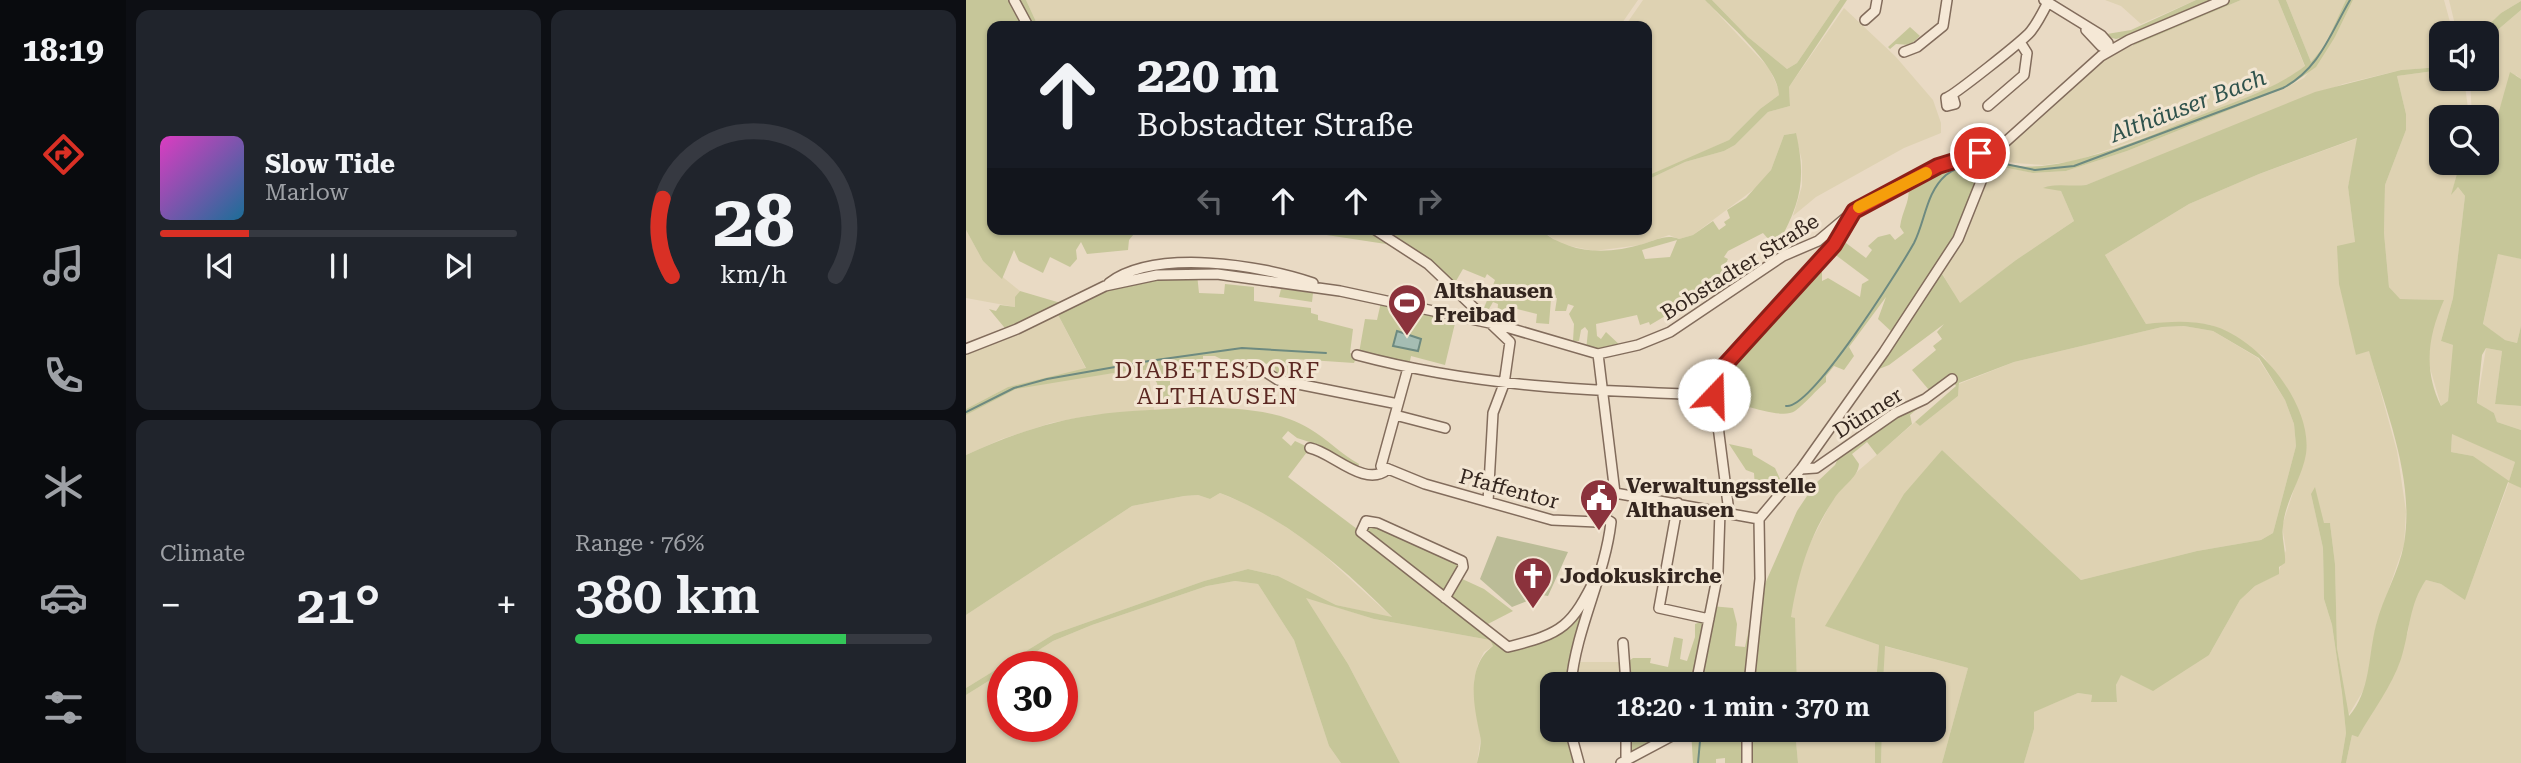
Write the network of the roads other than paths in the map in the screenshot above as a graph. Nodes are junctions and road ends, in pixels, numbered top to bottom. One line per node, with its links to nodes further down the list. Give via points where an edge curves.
1 (1014, 0): 7 (street)
2 (1877, 0): 6 (street, via 1875,11)
3 (1947, 0): 10 (street, via 1943,26)
4 (2224, 0): 9 (street)
5 (2046, 1): 8 (street); 9 (street)
6 (1865, 20)
7 (1025, 21)
8 (2020, 42): 11 (street); 12 (street, via 2026,53 2024,75)
9 (2109, 50): 13 (street)
10 (1904, 52)
11 (1953, 97)
12 (1987, 106)
13 (1992, 154): 14 (street, Bobstadter Straße, via 1980,153 1938,166 1861,205); 31 (street, via 1958,239)
14 (1844, 222): 18 (street, Bobstadter Straße, via 1818,241 1783,256 1670,332); 25 (street, via 1834,245 1724,366)
15 (1384, 235): 16 (street, via 1428,264 1467,298)
16 (1486, 323): 17 (street, Bobstadter Straße, via 1331,290 1217,274 1157,275 1105,286 1017,330); 18 (street, Bobstadter Straße); 23 (street, via 1510,342)
17 (966, 349)
18 (1598, 354): 24 (street)
19 (1357, 355): 20 (street)
20 (1408, 368): 23 (street); 26 (street)
21 (1250, 371): 26 (street)
22 (1952, 380): 31 (street, Dünner, via 1816,468)
23 (1504, 384): 24 (street); 33 (street, via 1493,413)
24 (1601, 392): 25 (street); 32 (street)
25 (1714, 395): 35 (street)
26 (1398, 404): 27 (street)
27 (1395, 415): 28 (street); 30 (street)
28 (1445, 428)
29 (1310, 447): 30 (street, via 1356,471 1372,474)
30 (1384, 467): 33 (street, Pfaffentor)
31 (1801, 469): 37 (street)
32 (1615, 494): 34 (street); 36 (street)
33 (1488, 502): 36 (street, Pfaffentor, via 1552,520 1597,522)
34 (1678, 503): 35 (street); 40 (street, via 1659,608)
35 (1725, 512): 37 (street); 40 (street)
36 (1604, 518): 38 (street, via 1611,522 1609,547)
37 (1759, 519): 45 (street, via 1760,579)
38 (1597, 575): 39 (street, via 1567,625 1544,638 1508,647); 42 (street)
39 (1445, 598): 39 (street, via 1361,532 1366,521 1462,561)
40 (1709, 619): 44 (street)
41 (1623, 643): 43 (street)
42 (1574, 672)
43 (1625, 672)
44 (1698, 672)
45 (1750, 672)
46 (1573, 742): 51 (street)
47 (1625, 742): 50 (street)
48 (1660, 742): 50 (street)
49 (1747, 742): 52 (street)
50 (1623, 762)
51 (1579, 763)
52 (1747, 763)

